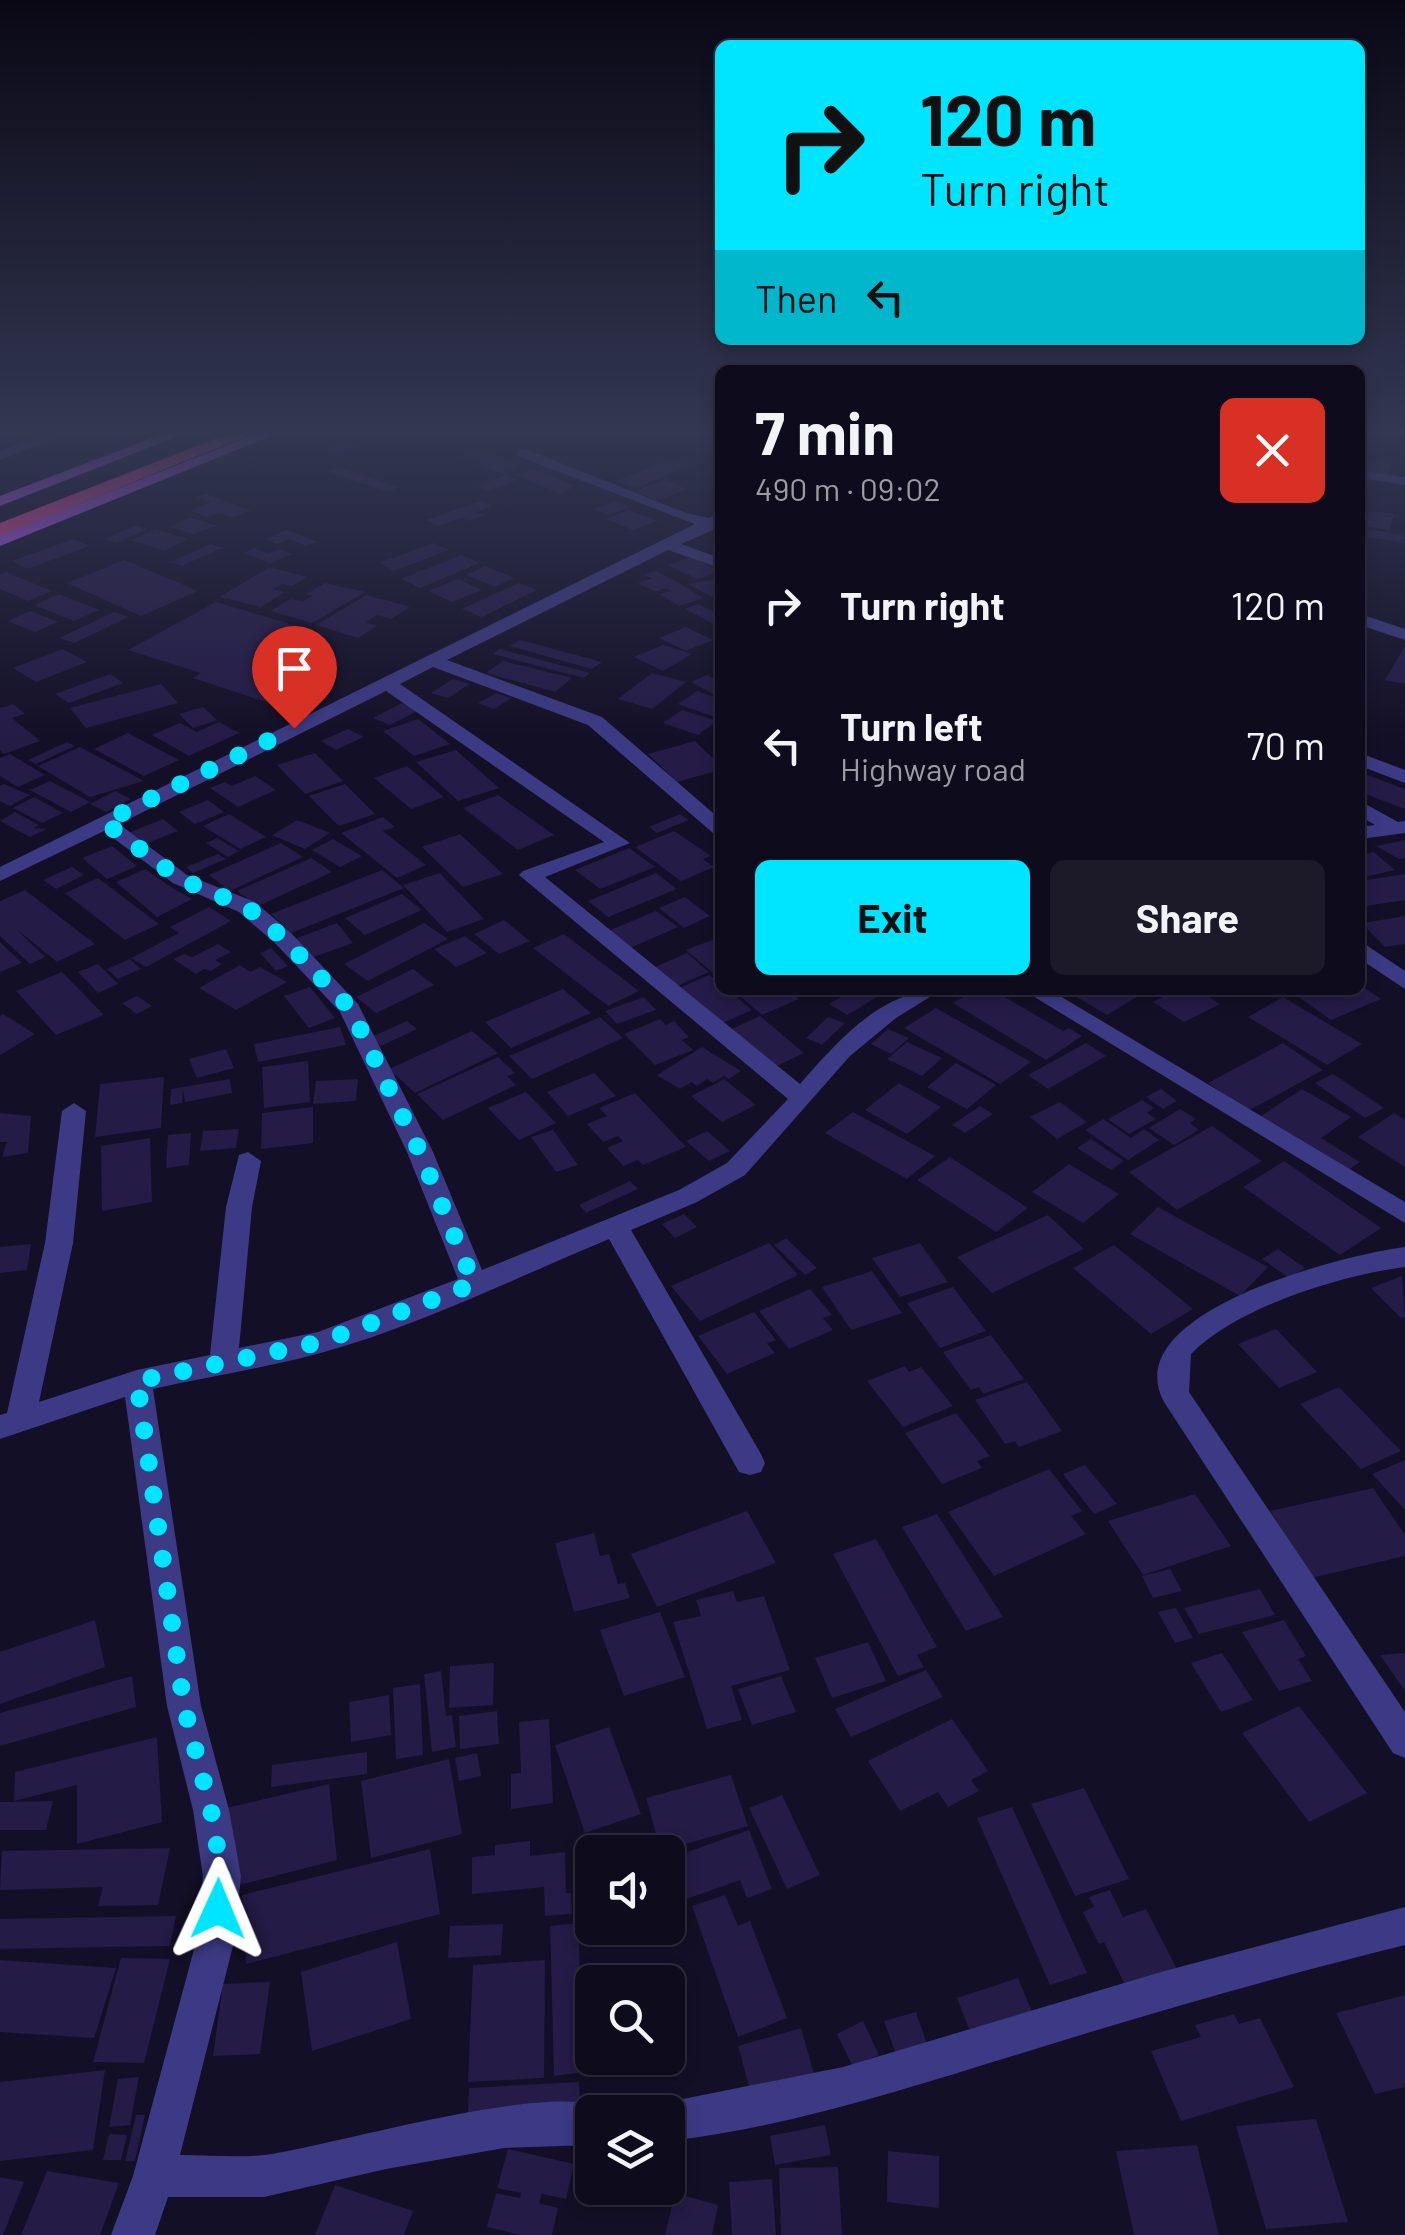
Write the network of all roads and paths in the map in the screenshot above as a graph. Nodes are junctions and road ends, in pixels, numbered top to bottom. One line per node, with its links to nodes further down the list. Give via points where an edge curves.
1 (687, 535): 2 (street)
2 (668, 544): 3 (street); 6 (street)
3 (715, 561)
4 (1365, 621): 5 (street)
5 (1405, 635)
6 (430, 660): 7 (street); 12 (street, via 595,721)
7 (387, 682): 11 (street); 20 (street, via 620,843 530,875)
8 (1365, 761): 9 (street)
9 (1405, 777)
10 (1365, 810): 13 (street)
11 (104, 822): 15 (street); 26 (street, via 180,879 247,907 350,1008)
12 (715, 825)
13 (1399, 828): 14 (street)
14 (1365, 832)
15 (0, 875)
16 (1365, 952): 17 (street)
17 (1405, 982)
18 (917, 995): 20 (street, via 842,1051)
19 (1042, 995): 23 (street)
20 (801, 1097): 24 (street, via 736,1169)
21 (74, 1111): 29 (street, via 58,1243)
22 (248, 1161): 27 (street)
23 (1405, 1214)
24 (614, 1224): 26 (street); 30 (street)
25 (1405, 1258): 31 (street, via 1344,1266 1224,1317 1182,1344 1172,1376 1174,1394)
26 (474, 1284): 27 (street, via 321,1342)
27 (223, 1366): 28 (street)
28 (137, 1381): 29 (street); 35 (street, via 184,1706 222,1876 215,1942)
29 (10, 1423)
30 (750, 1463)
31 (1405, 1742)
32 (1405, 1926): 33 (street, via 1237,1967 842,2088)
33 (685, 2119)
34 (575, 2125): 35 (street, via 504,2127 264,2176)
35 (154, 2176): 36 (street)
36 (133, 2235)

